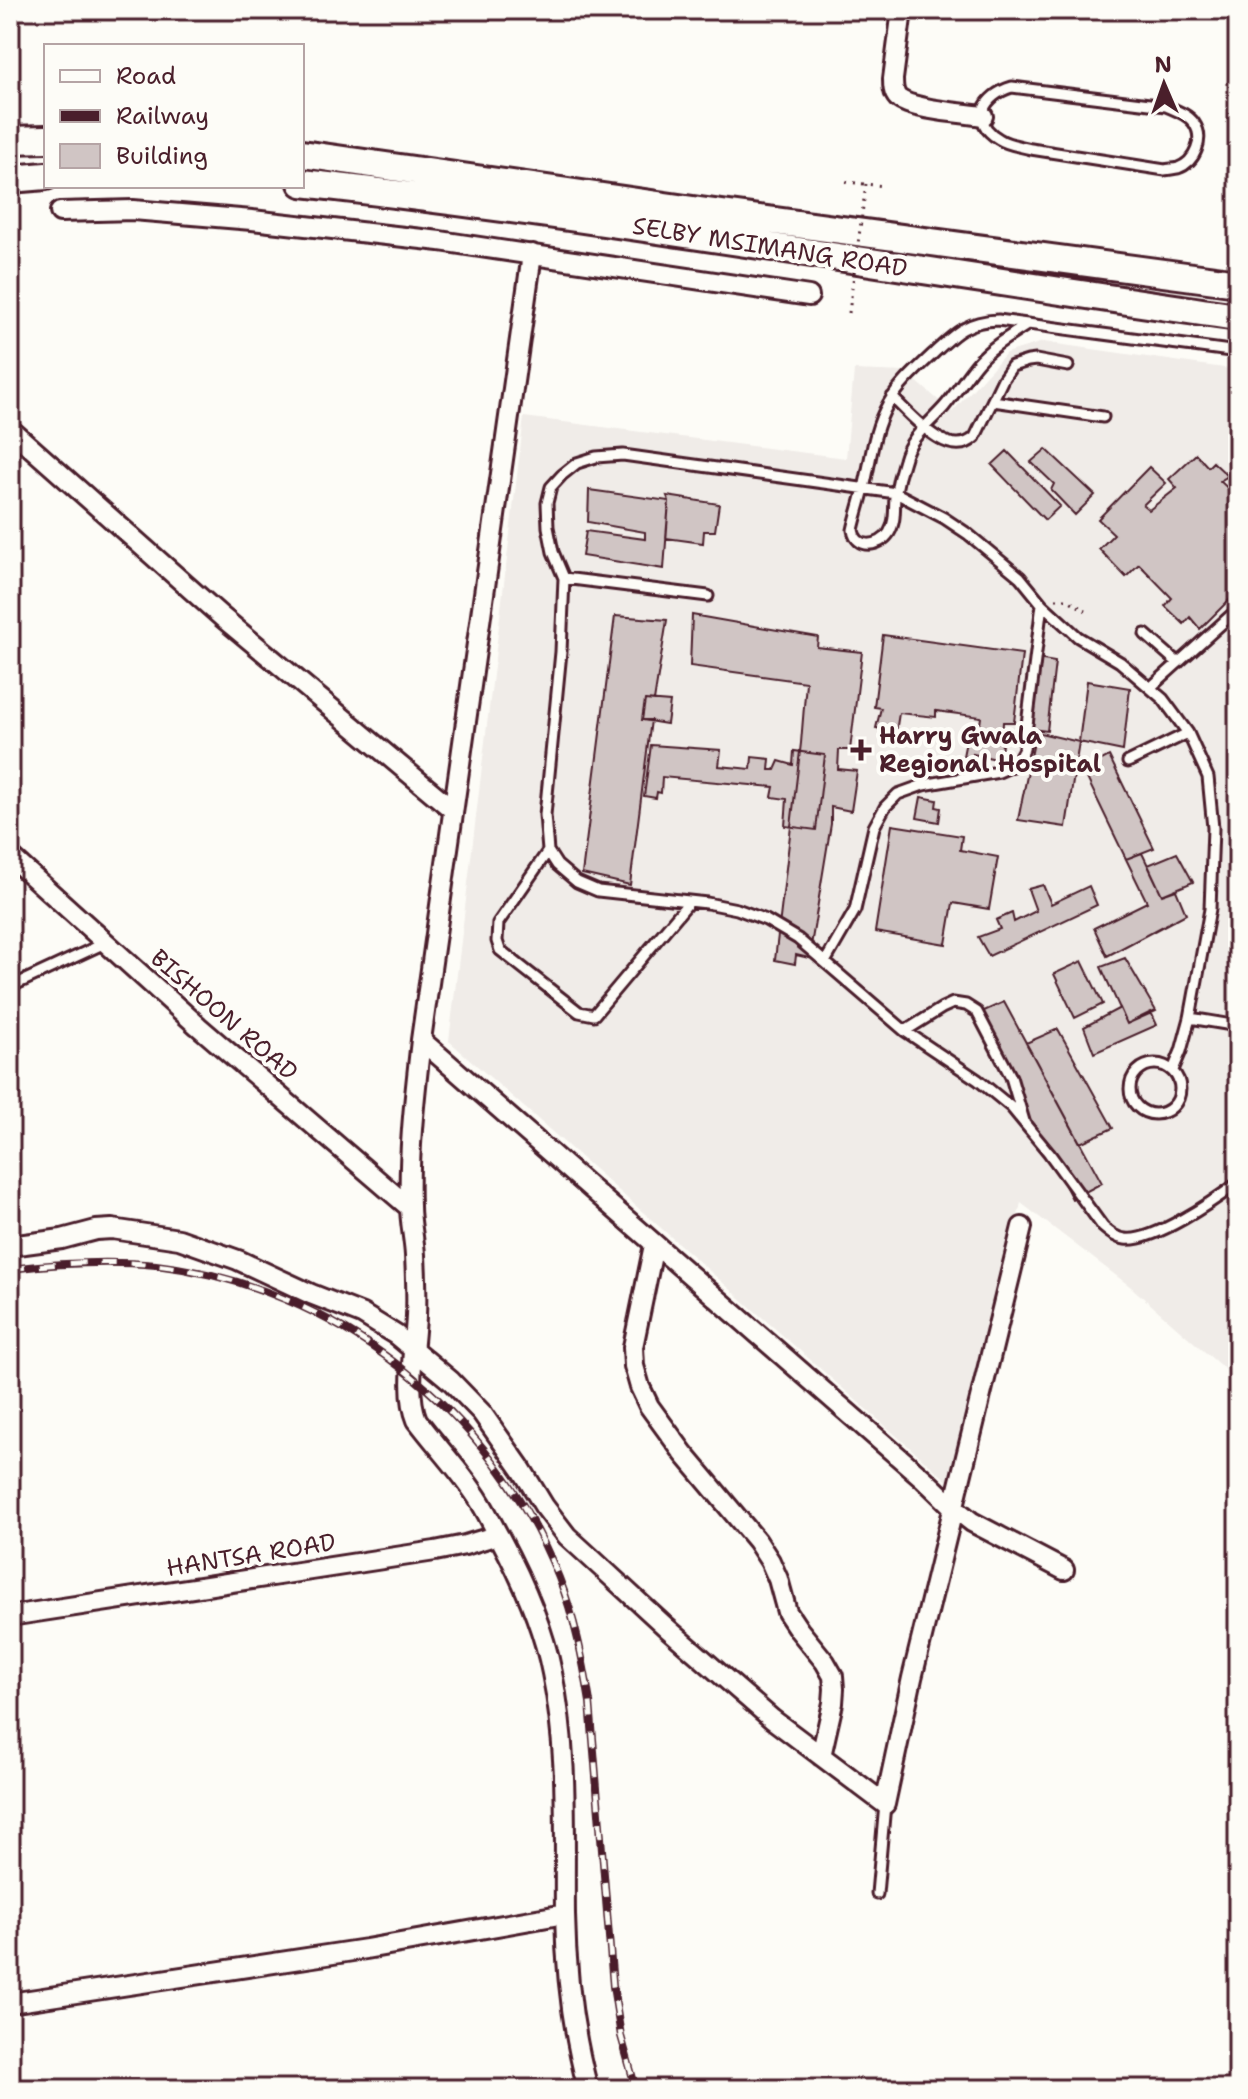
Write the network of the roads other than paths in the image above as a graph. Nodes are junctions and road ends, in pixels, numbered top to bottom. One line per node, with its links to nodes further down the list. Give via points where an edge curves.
1 (902, 10): 2 (street, via 893,79 898,98 920,107)
2 (983, 116): 2 (lane, via 985,127 1010,144 1165,170 1180,167 1198,148 1194,123 1166,106 1012,87 990,97)
3 (44, 139): 4 (main road)
4 (10, 140)
5 (304, 154): 11 (main road, SELBY MSIMANG ROAD)
6 (44, 176): 7 (main road)
7 (10, 179)
8 (304, 183): 13 (main road, SELBY MSIMANG ROAD, via 637,226)
9 (60, 212): 10 (street, via 175,212)
10 (532, 254): 12 (street); 33 (street)
11 (1238, 283)
12 (809, 296)
13 (1238, 317)
14 (1027, 325): 15 (lane); 17 (lane, via 971,323); 20 (lane, via 979,361)
15 (1238, 352)
16 (1068, 366): 18 (lane, via 1036,360 1012,366)
17 (892, 397): 20 (lane); 22 (lane, via 873,443)
18 (993, 401): 19 (lane); 20 (lane, via 970,442 952,445)
19 (1103, 417)
20 (924, 427): 23 (lane, via 910,444)
21 (10, 429): 33 (street, via 222,617)
22 (864, 489): 23 (lane); 23 (lane, via 853,530 855,539 866,545 889,533); 24 (lane, via 623,455 596,457 577,463 551,487 548,527)
23 (896, 493): 26 (lane, via 968,534 1020,577)
24 (564, 578): 25 (lane); 34 (lane, via 545,815)
25 (708, 596)
26 (1039, 601): 30 (lane, via 1078,637); 38 (lane, via 1020,757 999,772 898,794 885,807 874,827 855,910)
27 (1238, 609): 29 (lane)
28 (1145, 634): 29 (lane)
29 (1178, 663): 30 (lane)
30 (1150, 688): 31 (lane)
31 (1188, 733): 32 (lane); 40 (lane, via 1208,777 1213,828 1210,909)
32 (1128, 762)
33 (452, 809): 43 (street)
34 (548, 851): 36 (lane, via 577,882 598,891); 36 (lane, via 498,923 497,941 500,950 586,1015 594,1015)
35 (10, 856): 37 (street, BISHOON ROAD)
36 (689, 902): 38 (lane, via 737,909 766,920)
37 (106, 943): 39 (lane); 47 (street, BISHOON ROAD)
38 (825, 962): 42 (lane)
39 (10, 987)
40 (1190, 1018): 41 (lane); 44 (lane)
41 (1238, 1026)
42 (905, 1031): 45 (lane, via 978,1080); 45 (lane, via 953,1003 977,1012 1011,1077)
43 (421, 1040): 47 (street); 49 (street)
44 (1173, 1070): 44 (lane, via 1180,1082 1174,1107 1162,1114 1137,1107 1130,1096 1136,1071 1148,1064)
45 (1026, 1125): 46 (lane, via 1113,1236 1140,1239 1155,1233)
46 (1238, 1183)
47 (410, 1208): 51 (street)
48 (1022, 1227): 52 (street)
49 (654, 1245): 52 (street); 56 (street, via 633,1347 640,1387 684,1454 757,1541 770,1561 787,1612 833,1676 833,1703)
50 (10, 1246): 51 (street, via 112,1229 179,1239 362,1314)
51 (415, 1349): 53 (street, via 411,1394 417,1420 472,1489); 56 (street, via 482,1413 567,1536 690,1649)
52 (953, 1507): 54 (street); 57 (street)
53 (498, 1535): 55 (street, HANTSA ROAD, via 435,1551); 59 (street, via 530,1601 552,1673 564,1770)
54 (1064, 1570)
55 (10, 1616)
56 (821, 1756): 57 (street)
57 (885, 1804): 58 (lane)
58 (877, 1894)
59 (565, 1914): 60 (street); 61 (street, via 574,2024)
60 (10, 2003)
61 (588, 2089)

